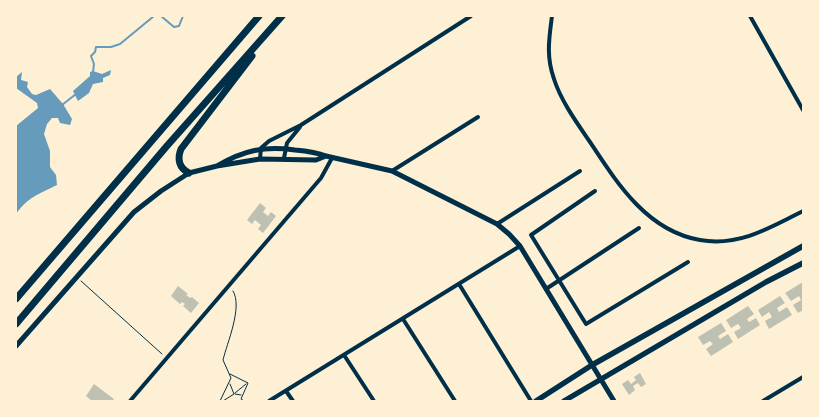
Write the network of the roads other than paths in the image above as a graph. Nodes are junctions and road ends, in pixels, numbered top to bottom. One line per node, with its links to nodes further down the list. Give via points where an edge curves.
1 (259, 16): 31 (highway)
2 (282, 16): 6 (highway)
3 (471, 16): 9 (street)
4 (552, 16): 21 (street, via 547,51 554,79 572,116 623,191 659,224 699,240 735,240 764,231)
5 (750, 16): 7 (street)
6 (277, 22): 19 (highway, via 181,149 180,166); 33 (highway, via 166,147)
7 (803, 110)
8 (478, 116): 17 (street)
9 (301, 125): 10 (street, via 269,141); 11 (street, via 290,137)
10 (261, 148): 11 (street); 15 (street); 16 (street, via 243,153)
11 (285, 148): 12 (street); 13 (street)
12 (326, 156): 13 (street, via 316,160); 14 (street)
13 (284, 158): 15 (street)
14 (332, 158): 17 (street); 40 (street, via 321,178)
15 (260, 159): 16 (street)
16 (217, 166): 19 (street)
17 (392, 171): 22 (street)
18 (580, 171): 22 (street)
19 (189, 173): 34 (street, via 134,212)
20 (595, 192): 28 (street, via 531,235)
21 (803, 211)
22 (497, 224): 24 (street)
23 (639, 228): 28 (street)
24 (520, 246): 29 (street); 30 (street)
25 (803, 246): 36 (main road)
26 (688, 262): 28 (street, via 586,324)
27 (803, 263): 38 (main road)
28 (559, 280): 30 (street)
29 (459, 284): 32 (street); 45 (street)
30 (546, 289): 36 (street)
31 (16, 299)
32 (403, 319): 35 (street); 44 (street)
33 (16, 324)
34 (16, 346)
35 (344, 355): 39 (street); 43 (street)
36 (592, 365): 38 (street); 46 (main road)
37 (803, 377): 49 (street)
38 (600, 379): 47 (main road); 48 (street)
39 (286, 391): 41 (street); 42 (street)
40 (130, 401)
41 (269, 401)
42 (293, 401)
43 (374, 401)
44 (455, 401)
45 (531, 401)
46 (536, 401)
47 (564, 401)
48 (614, 401)
49 (764, 401)

